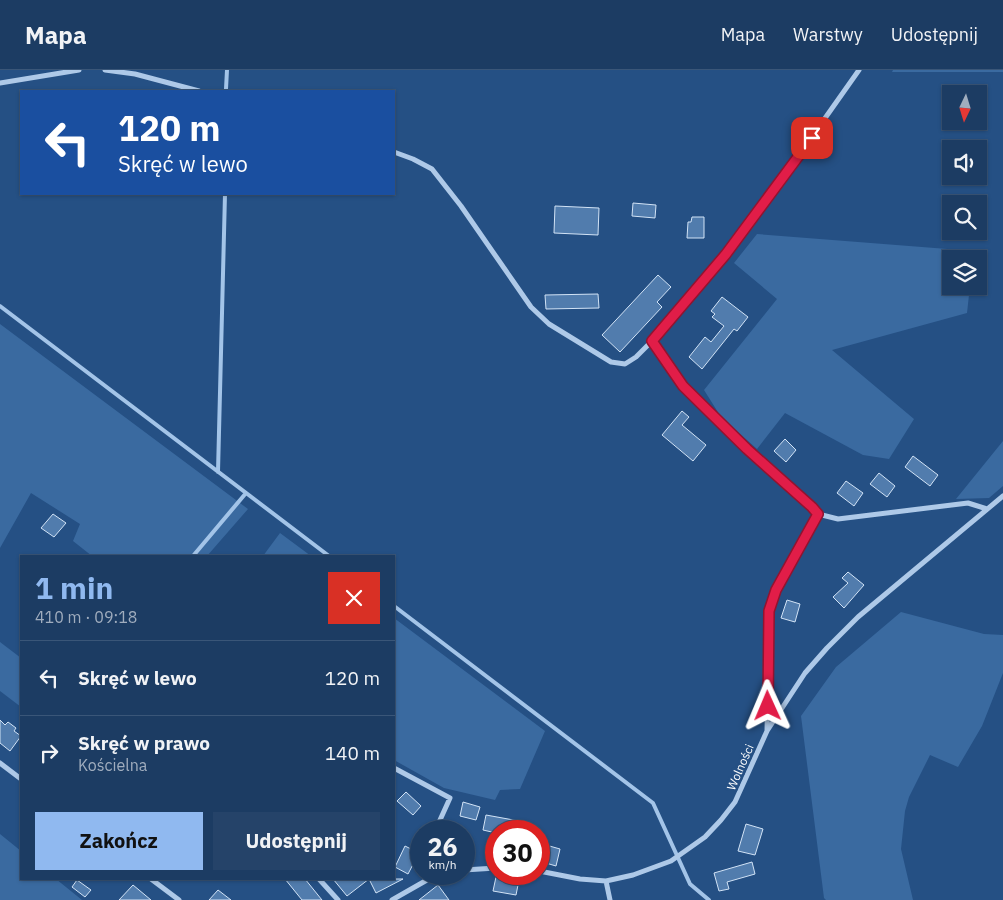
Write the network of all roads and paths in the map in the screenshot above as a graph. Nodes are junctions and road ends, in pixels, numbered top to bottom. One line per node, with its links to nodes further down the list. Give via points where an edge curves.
1 (79, 70): 4 (street)
2 (105, 70): 5 (street, via 135,74)
3 (859, 70): 7 (street, via 732,246)
4 (0, 83)
5 (195, 90)
6 (395, 152): 7 (street, via 432,169 531,307 549,324 611,362 625,364)
7 (652, 341): 10 (street, via 683,386)
8 (1003, 496): 9 (street, Wolności)
9 (987, 509): 10 (street, via 968,503 838,519); 11 (street, Wolności, via 858,617 827,648 805,673)
10 (818, 514): 11 (street, via 776,590 769,611)
11 (767, 732): 19 (street, Wolności, via 735,802 705,837 671,861 633,875)
12 (0, 763): 14 (street)
13 (395, 769): 15 (street, via 450,798)
14 (20, 778)
15 (440, 820)
16 (550, 873): 19 (street, Wolności)
17 (152, 880): 21 (street)
18 (320, 880): 22 (street)
19 (606, 880): 24 (street)
20 (415, 885): 23 (street)
21 (179, 900)
22 (338, 900)
23 (392, 900)
24 (610, 900)

